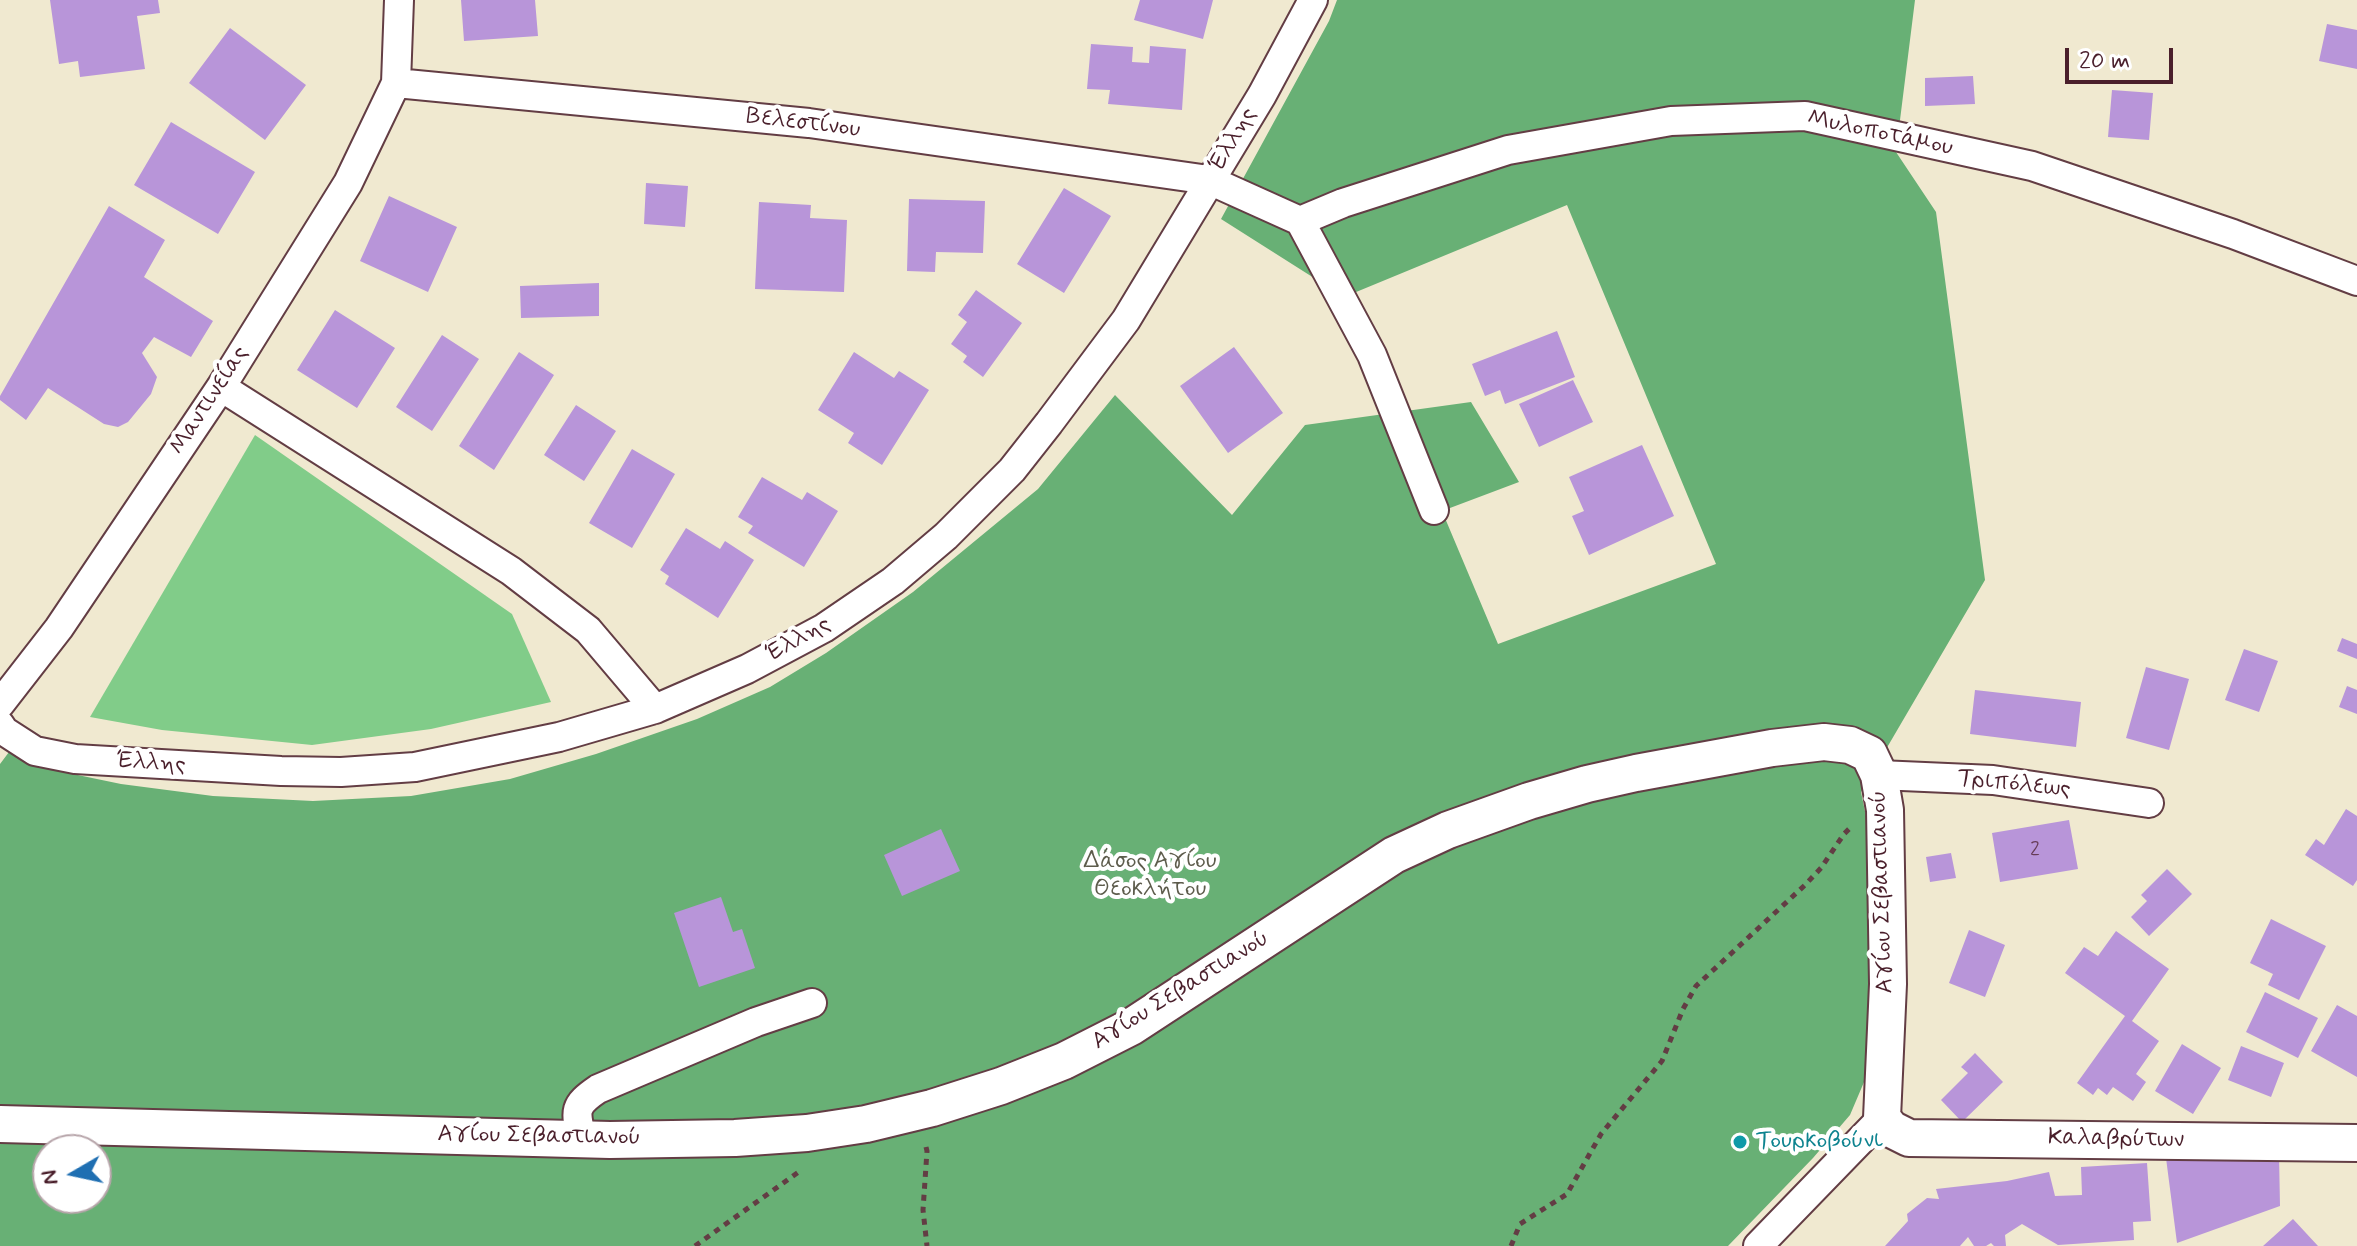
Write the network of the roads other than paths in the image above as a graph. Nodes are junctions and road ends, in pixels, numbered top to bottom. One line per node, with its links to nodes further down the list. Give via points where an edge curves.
1 (399, 0): 3 (street)
2 (1313, 0): 4 (street, Έλλης)
3 (396, 83): 4 (street, Βελεστίνου, via 809,123); 7 (street, Μαντινείας, via 348,183)
4 (1209, 180): 5 (street, Βελεστίνου); 10 (street, Έλλης, via 1096,363 1012,470 946,536 893,581 824,628)
5 (1300, 221): 6 (street, Μυλοποτάμου, via 1508,150 1671,121 1805,116 2032,166); 8 (street, via 1372,355)
6 (2357, 281)
7 (221, 387): 9 (street, Μαντινείας, via 59,628); 10 (street, via 511,571 588,630)
8 (1434, 510)
9 (0, 704)
10 (655, 709): 11 (street, Έλλης, via 440,763 341,772 75,759 35,751)
11 (0, 725)
12 (1879, 775): 13 (street, Τριπόλεως, via 1993,780); 15 (street, Αγίου Σεβαστιανού, via 1885,814 1888,984); 17 (street, Αγίου Σεβαστιανού, via 1865,751 1814,742 1587,784 1448,830 1394,855 1118,1034 1001,1086 866,1124 807,1133)
13 (2149, 803)
14 (812, 1003): 17 (street, via 598,1089 578,1108)
15 (1882, 1118): 18 (street, Καλαβρύτων, via 1909,1138); 19 (street)
16 (0, 1124): 17 (street, Αγίου Σεβαστιανού)
17 (582, 1139)
18 (2357, 1143)
19 (1758, 1246)

